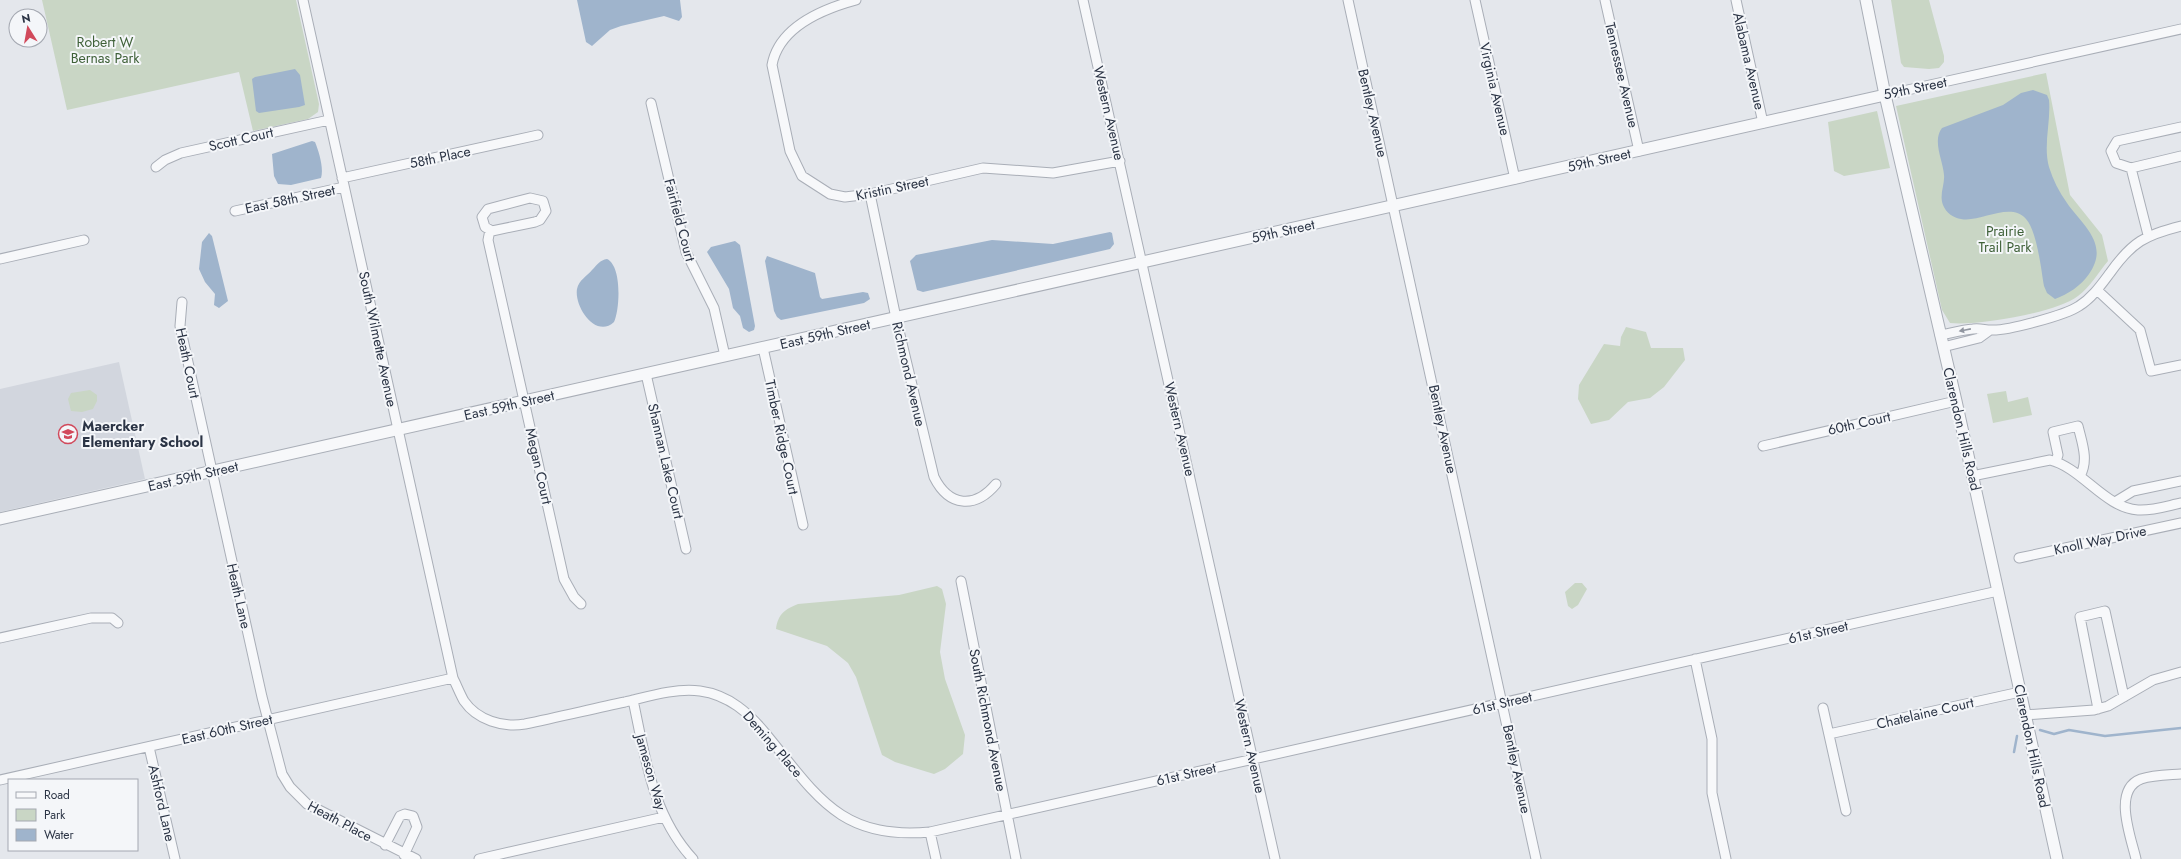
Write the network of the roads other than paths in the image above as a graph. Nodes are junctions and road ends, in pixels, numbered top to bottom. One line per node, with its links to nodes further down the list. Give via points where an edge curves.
1 (303, 0): 12 (street, South Wilmette Avenue)
2 (856, 0): 23 (street, Kristin Street, via 822,12 786,37 774,56 773,70 790,151 802,176 830,194 845,197)
3 (1083, 0): 18 (street, Western Avenue)
4 (1348, 0): 24 (street, Bentley Avenue)
5 (1475, 0): 21 (street, Virginia Avenue)
6 (1605, 0): 16 (street, Tennessee Avenue)
7 (1736, 0): 13 (street, Alabama Avenue)
8 (1866, 0): 10 (street, Clarendon Hills Road)
9 (2181, 29): 10 (street, 59th Street)
10 (1885, 95): 13 (street, 59th Street); 37 (street, Clarendon Hills Road)
11 (651, 103): 40 (street, Fairfield Court, via 686,252 714,308)
12 (329, 120): 19 (street, Scott Court, via 181,153); 22 (street, South Wilmette Avenue)
13 (1763, 123): 16 (street, 59th Street)
14 (2181, 127): 20 (street, via 2117,141 2111,151 2112,157 2116,163)
15 (538, 135): 22 (street, 58th Place)
16 (1639, 151): 21 (street, 59th Street)
17 (2181, 156): 20 (street)
18 (1120, 161): 23 (street, Kristin Street, via 1052,173 983,168); 31 (street, Western Avenue)
19 (156, 167)
20 (2131, 168): 28 (street)
21 (1515, 179): 24 (street, 59th Street)
22 (343, 183): 25 (street, East 58th Street); 45 (street, South Wilmette Avenue)
23 (870, 194): 35 (street, Richmond Avenue)
24 (1394, 206): 31 (street, 59th Street); 71 (street, Bentley Avenue)
25 (235, 211)
26 (2181, 226): 28 (street)
27 (490, 230): 27 (street, Megan Court, via 540,220 546,212 546,206 542,200 530,198 488,208 482,217 483,223); 44 (street, Megan Court, via 488,240)
28 (2148, 235): 32 (street, via 2127,252)
29 (84, 240): 30 (street)
30 (0, 259)
31 (1143, 262): 33 (street, 59th Street); 78 (street, Western Avenue)
32 (2097, 290): 36 (street, via 2085,302 2070,311); 41 (street, via 2140,330 2151,371)
33 (1017, 291): 35 (street, East 59th Street)
34 (182, 302): 48 (street, Heath Court, via 180,326)
35 (896, 318): 39 (street, East 59th Street); 52 (street, Richmond Avenue, via 928,454 939,487 957,500 969,502 988,493)
36 (1990, 330): 37 (street, one-way to 37, via 1972,329); 38 (street, via 1979,338)
37 (1940, 335): 38 (street, Clarendon Hills Road)
38 (1943, 347): 43 (street, Clarendon Hills Road)
39 (763, 348): 40 (street, East 59th Street); 57 (street, Timber Ridge Court)
40 (726, 356): 42 (street, East 59th Street)
41 (2181, 365)
42 (646, 374): 44 (street, East 59th Street); 58 (street, Shannan Lake Court)
43 (1956, 401): 46 (street, 60th Court); 49 (street, Clarendon Hills Road)
44 (525, 402): 45 (street, East 59th Street); 62 (street, Megan Court, via 564,579)
45 (398, 430): 48 (street, East 59th Street); 67 (street, South Wilmette Avenue)
46 (1763, 446)
47 (2056, 461): 49 (street, via 2044,460); 50 (street); 50 (street, via 2058,455 2053,432 2078,426 2086,461)
48 (212, 472): 55 (street, East 59th Street); 75 (street, Heath Lane)
49 (1972, 476): 61 (street, Clarendon Hills Road)
50 (2080, 476): 53 (street)
51 (2181, 481): 53 (street, via 2133,491)
52 (996, 484)
53 (2115, 502): 54 (street, via 2130,509 2146,510)
54 (2181, 503)
55 (0, 520)
56 (2181, 523): 59 (street, Knoll Way Drive)
57 (803, 525)
58 (686, 549)
59 (2020, 558)
60 (961, 581): 82 (street, South Richmond Avenue)
61 (1998, 591): 65 (street, 61st Street); 68 (street, Clarendon Hills Road)
62 (581, 604)
63 (118, 623): 64 (street, via 112,618 91,618)
64 (0, 638)
65 (1695, 659): 71 (street, 61st Street); 95 (street, via 1712,738 1712,793)
66 (2181, 672): 69 (street, via 2153,680)
67 (453, 678): 70 (street, Deming Place, via 465,702 478,716 503,725 525,724); 75 (street, East 60th Street)
68 (2020, 692): 74 (street, Clarendon Hills Road); 76 (street, Chatelaine Court)
69 (2124, 697): 73 (street); 73 (street, via 2106,611 2080,617)
70 (633, 700): 83 (street, Jameson Way, via 654,794); 84 (street, Deming Place, via 686,690 719,696 736,704 752,718 812,790 838,814 881,832)
71 (1502, 703): 78 (street, 61st Street); 94 (street, Bentley Avenue)
72 (1823, 708): 76 (street)
73 (2098, 709): 74 (street)
74 (2025, 715): 96 (street, Clarendon Hills Road)
75 (268, 720): 77 (street, East 60th Street); 85 (street, Heath Place, via 282,774 300,798)
76 (1829, 734): 81 (street)
77 (150, 747): 80 (street, East 60th Street); 87 (street, Ashford Lane)
78 (1253, 759): 82 (street, 61st Street); 93 (street, Western Avenue)
79 (2181, 774): 97 (street, via 2148,777 2133,784 2126,795 2124,803)
80 (0, 780)
81 (1846, 811)
82 (1007, 814): 84 (street, Deming Place); 92 (street, South Richmond Avenue)
83 (664, 817): 89 (street); 90 (street, Jameson Way)
84 (930, 832): 91 (street)
85 (385, 845): 86 (street, Heath Place); 86 (street, via 400,816 413,816 417,827)
86 (404, 854): 88 (street, Heath Place)
87 (175, 859)
88 (416, 859)
89 (479, 859)
90 (693, 859)
91 (936, 859)
92 (1016, 859)
93 (1275, 859)
94 (1536, 859)
95 (1726, 859)
96 (2057, 859)
97 (2136, 859)

